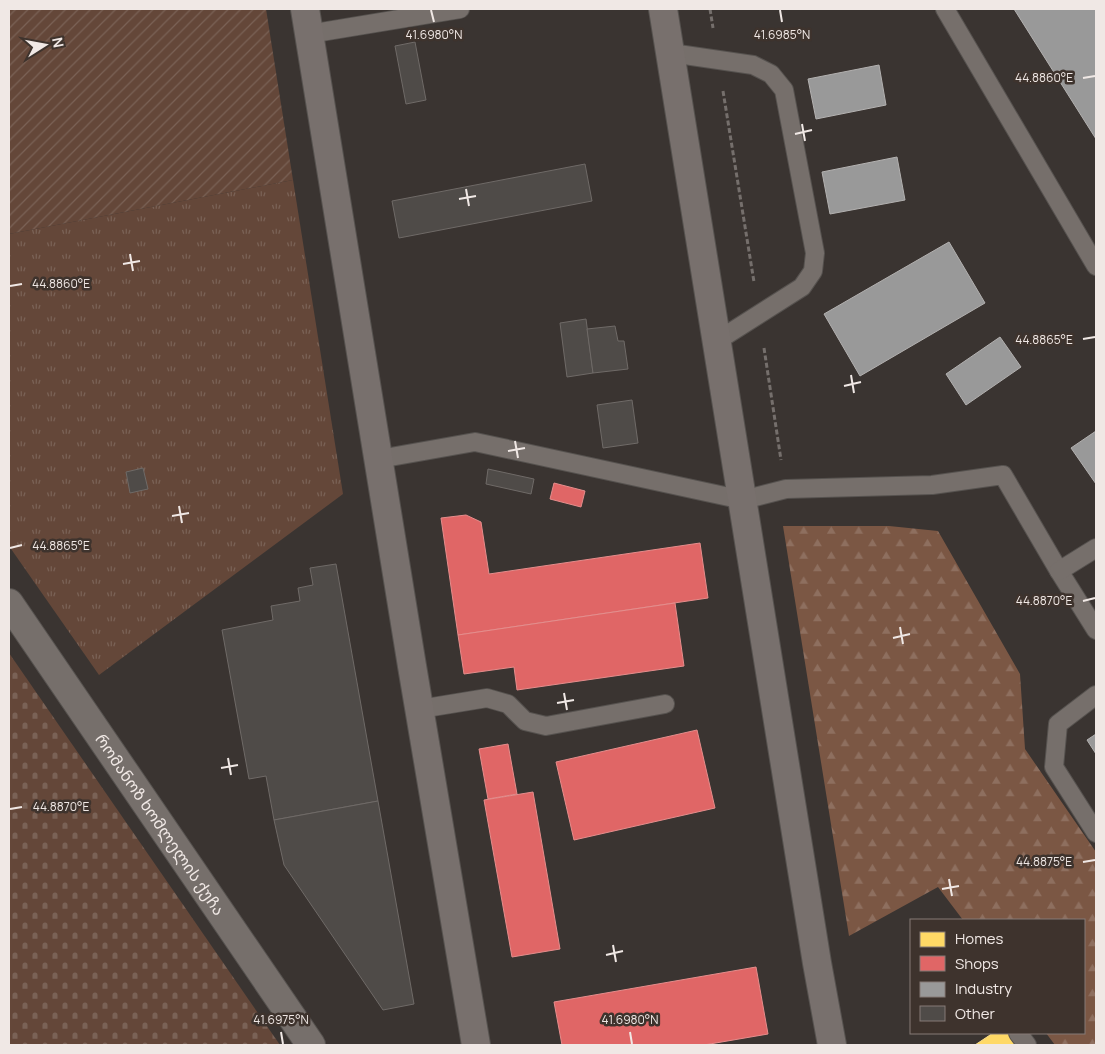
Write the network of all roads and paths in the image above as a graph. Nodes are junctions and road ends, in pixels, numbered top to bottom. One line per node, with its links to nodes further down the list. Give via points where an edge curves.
1 (460, 9): 5 (lane)
2 (663, 9): 6 (main road)
3 (710, 9): 7 (path)
4 (946, 9): 8 (lane)
5 (307, 21): 11 (main road)
6 (670, 54): 7 (lane); 10 (main road)
7 (718, 60): 9 (path); 9 (lane, via 753,65 771,74 784,90 815,253 813,272 802,287)
8 (1096, 266)
9 (759, 314): 10 (lane); 12 (path)
10 (717, 342): 13 (main road)
11 (379, 459): 13 (lane, via 475,442); 20 (main road)
12 (786, 488): 13 (lane); 15 (lane, via 932,485 1003,475)
13 (743, 500): 25 (main road)
14 (1096, 548): 15 (lane)
15 (1059, 571): 17 (lane)
16 (9, 603): 23 (street, რომანოზ ხომლელის ქუჩა)
17 (1096, 630)
18 (1096, 695): 21 (lane, via 1058,724 1054,767)
19 (664, 704): 20 (lane, via 546,726 525,720 508,704 487,698)
20 (420, 709): 24 (main road)
21 (1096, 833)
22 (1019, 1034): 26 (lane)
23 (311, 1045)
24 (476, 1045)
25 (832, 1045)
26 (1027, 1045)

